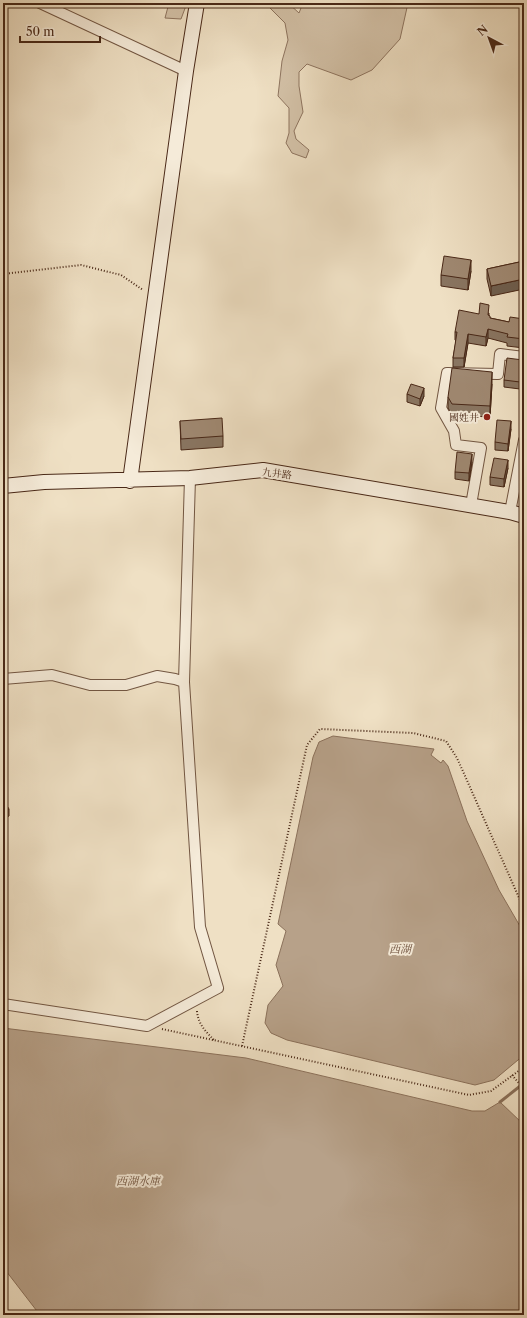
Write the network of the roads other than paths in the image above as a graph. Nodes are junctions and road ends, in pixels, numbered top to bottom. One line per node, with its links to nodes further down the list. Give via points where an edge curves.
1 (40, 3): 3 (street)
2 (197, 3): 3 (main road)
3 (186, 70): 7 (main road)
4 (524, 357): 9 (street, via 500,354 498,374 447,373 441,408 454,431 456,445 481,448)
5 (524, 440): 10 (street)
6 (190, 478): 7 (main road, 九井路); 9 (main road, 九井路, via 263,470); 13 (street)
7 (130, 481): 8 (main road, 九井路, via 44,482)
8 (3, 486)
9 (471, 505): 10 (main road, 九井路)
10 (510, 512): 11 (main road, 九井路)
11 (524, 516)
12 (3, 679): 13 (street, via 52,675 90,685 126,685 157,676)
13 (184, 682): 14 (street, via 200,927 218,988 147,1026)
14 (3, 1004)

